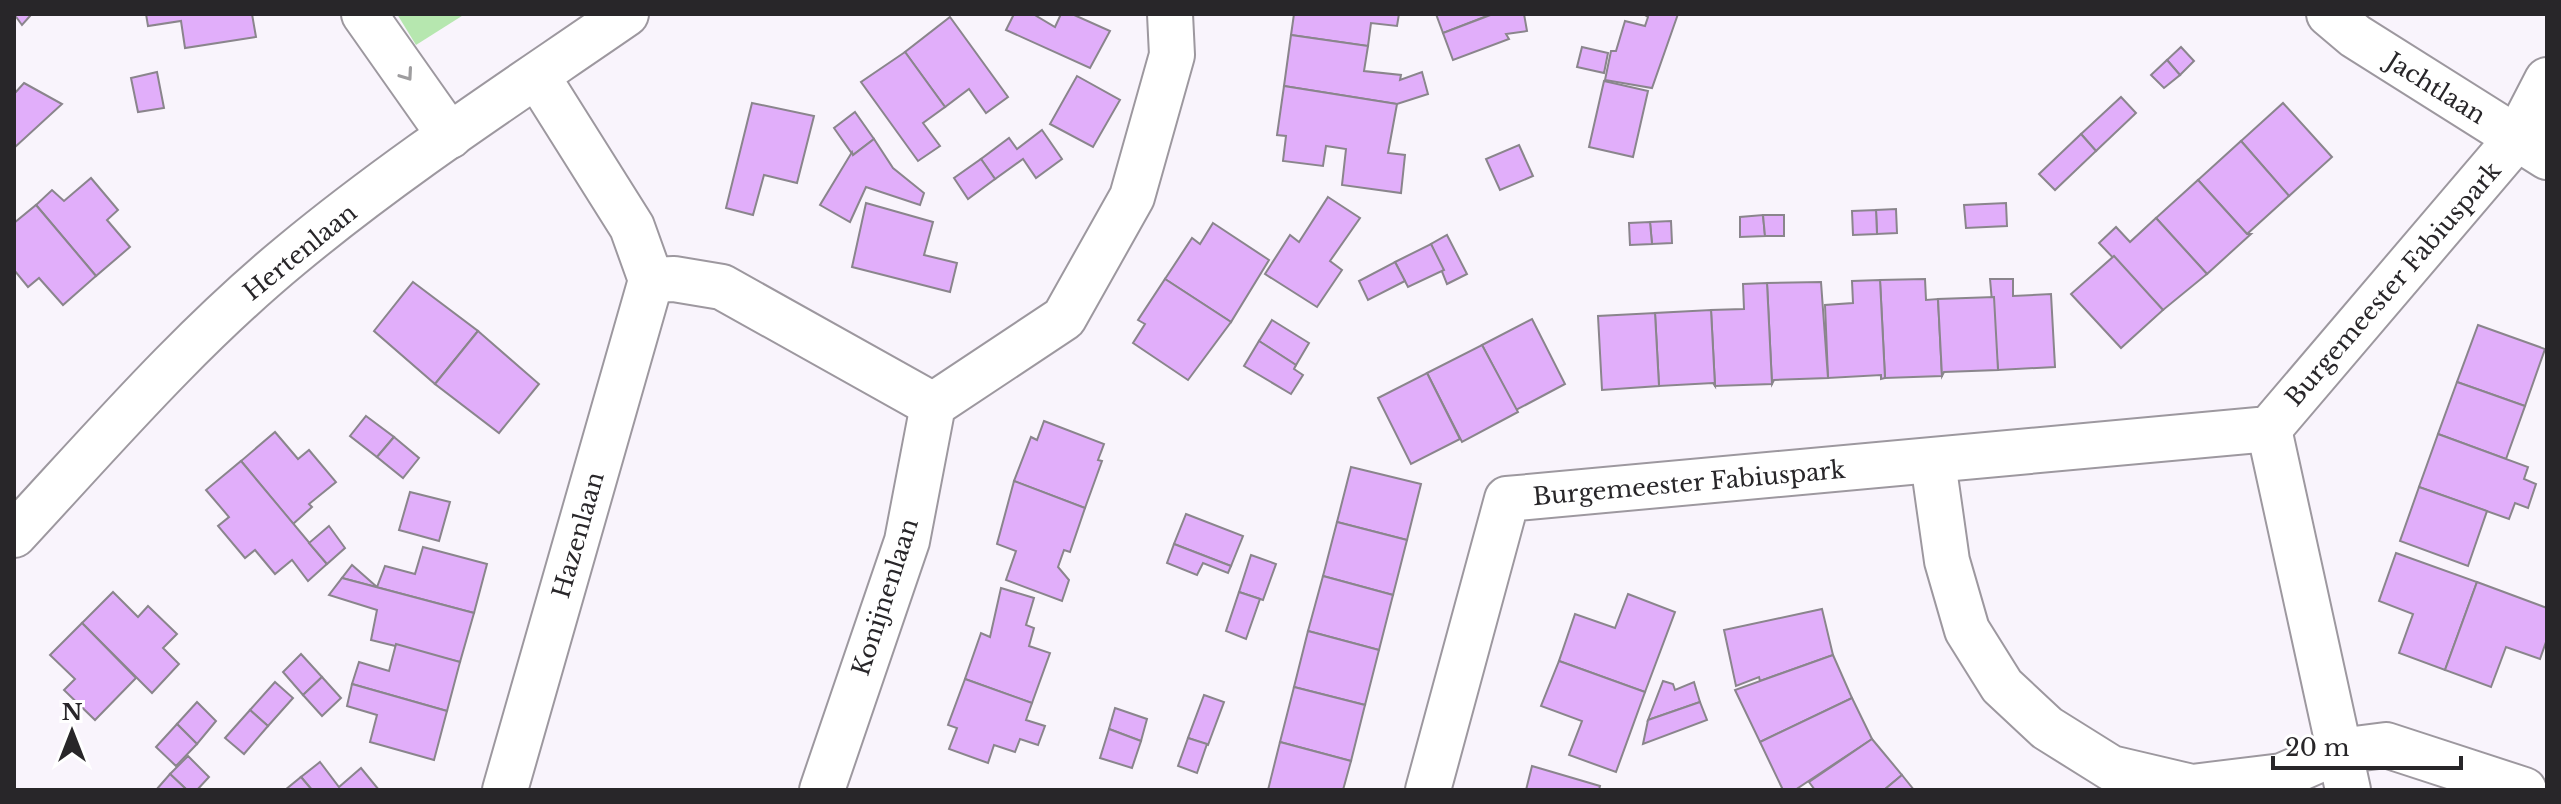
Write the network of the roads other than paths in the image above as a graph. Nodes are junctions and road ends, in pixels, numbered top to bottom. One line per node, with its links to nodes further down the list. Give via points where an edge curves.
1 (364, 14): 7 (street, one-way to 7)
2 (626, 14): 5 (street, Hertenlaan)
3 (1170, 14): 10 (street, via 1172,55 1132,197 1064,318)
4 (2329, 14): 8 (street, Jachtlaan, via 2355,36)
5 (537, 76): 7 (street, Hertenlaan); 9 (street, via 632,227)
6 (2547, 80): 8 (street, Burgemeester Fabiuspark)
7 (450, 136): 13 (street, Hertenlaan, via 291,255 180,355)
8 (2532, 148): 11 (street, Burgemeester Fabiuspark)
9 (651, 280): 10 (street, via 722,287); 15 (street, Hazenlaan)
10 (933, 405): 16 (street, Konijnenlaan, via 907,541)
11 (2269, 429): 12 (street, Burgemeester Fabiuspark); 14 (street, Burgemeester Fabiuspark)
12 (1933, 462): 14 (street, via 1947,561 1967,630 2002,686 2047,728 2111,768 2192,787); 17 (street, Burgemeester Fabiuspark, via 1507,499)
13 (14, 535)
14 (2344, 771): 18 (street, via 2386,745)
15 (505, 790)
16 (822, 790)
17 (1428, 790)
18 (2524, 790)

